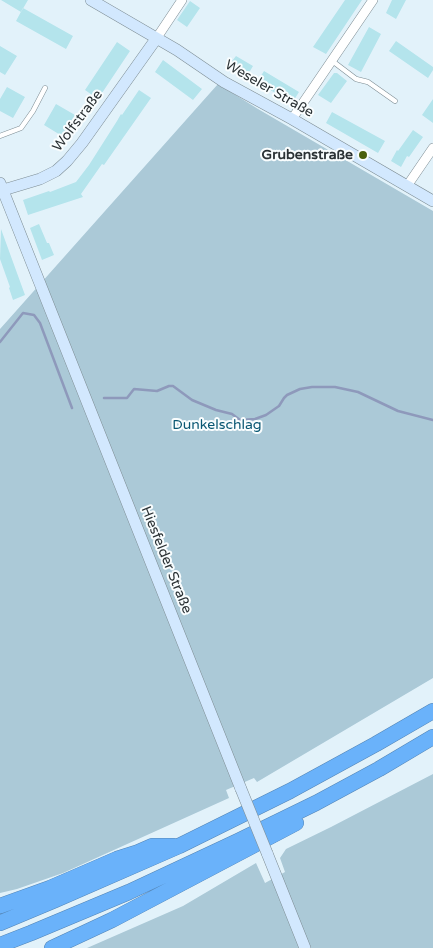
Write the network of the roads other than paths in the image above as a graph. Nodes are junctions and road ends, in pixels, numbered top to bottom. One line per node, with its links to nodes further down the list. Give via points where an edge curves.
1 (91, 0): 4 (street, Weseler Straße)
2 (182, 0): 4 (street)
3 (373, 0): 5 (street)
4 (156, 39): 8 (street, Weseler Straße, via 224,82); 12 (street, Wolfstraße, via 67,161 56,171 40,178)
5 (332, 60): 7 (lane, via 356,79 368,82); 8 (street)
6 (46, 88): 9 (lane, via 21,128)
7 (395, 101)
8 (292, 119): 11 (street, Weseler Straße)
9 (0, 136)
10 (433, 148): 11 (street)
11 (407, 186): 13 (street, Weseler Straße)
12 (1, 188): 24 (street, Hiesfelder Straße, bridge)
13 (433, 201)
14 (433, 711): 17 (highway, via 325,772)
15 (433, 737): 16 (highway)
16 (316, 803): 22 (highway, via 129,892); 23 (highway, via 301,820 112,920)
17 (179, 846): 18 (highway, via 152,846); 21 (highway)
18 (136, 853): 19 (highway); 20 (highway, via 119,863)
19 (0, 906)
20 (0, 911)
21 (0, 923)
22 (0, 945)
23 (52, 948)
24 (305, 948)

